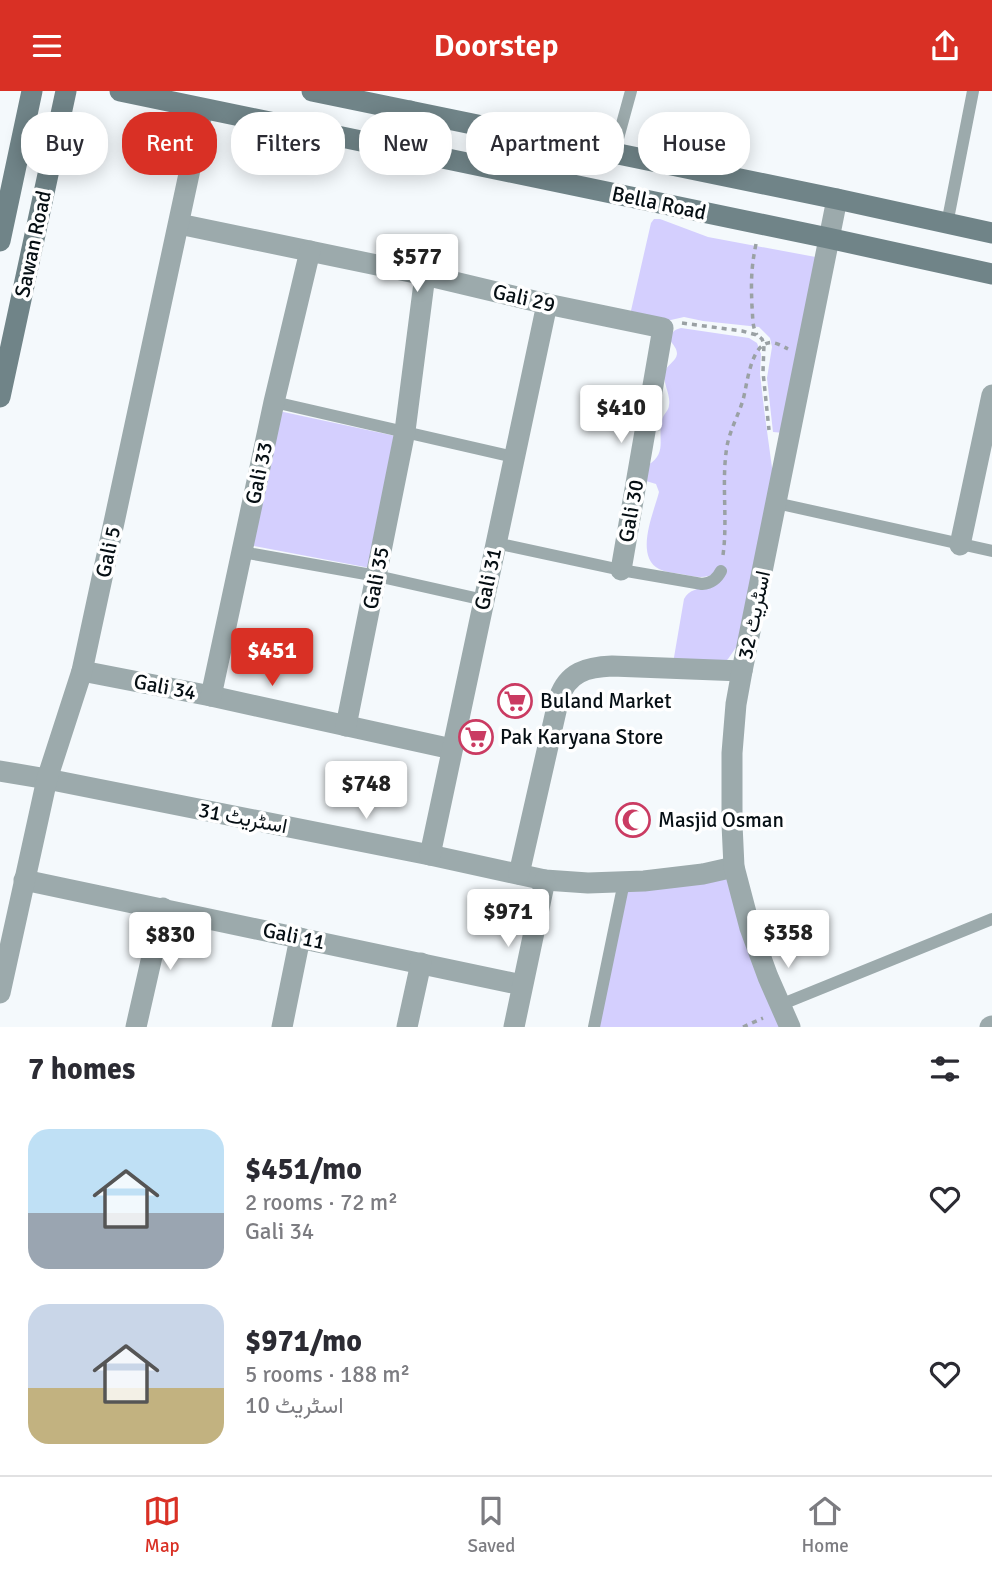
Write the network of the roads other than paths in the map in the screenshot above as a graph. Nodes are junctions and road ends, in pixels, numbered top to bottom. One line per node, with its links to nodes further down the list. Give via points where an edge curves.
1 (32, 91): 19 (street, Sawan Road)
2 (66, 91): 26 (street, Sawan Road)
3 (120, 91): 7 (street, Bella Road)
4 (312, 91): 8 (street, Bella Road)
5 (631, 91): 9 (lane)
6 (972, 91): 16 (lane)
7 (203, 109): 11 (street, Bella Road); 15 (street, Gali 5)
8 (410, 111): 10 (street, Bella Road)
9 (624, 117)
10 (466, 123)
11 (359, 141)
12 (624, 155): 14 (street, Bella Road)
13 (452, 160): 18 (street, Bella Road)
14 (837, 199): 16 (street, Bella Road); 18 (street, اسٹریٹ 32)
15 (179, 224): 20 (street, Gali 29); 39 (street, Gali 5)
16 (947, 224): 17 (street, Bella Road)
17 (992, 233)
18 (828, 238): 21 (street, Bella Road); 30 (street, اسٹریٹ 32)
19 (0, 241)
20 (310, 251): 22 (street, Gali 29); 27 (street, Gali 33)
21 (992, 274)
22 (425, 275): 23 (street, Gali 29); 28 (street, Gali 35)
23 (547, 304): 24 (street, Gali 29); 29 (street, Gali 31)
24 (663, 328): 35 (street, Gali 30)
25 (992, 395): 32 (street)
26 (0, 397)
27 (274, 403): 28 (lane); 34 (street, Gali 33)
28 (405, 431): 29 (lane); 37 (street, Gali 35)
29 (514, 457): 31 (street, Gali 31)
30 (776, 503): 32 (lane); 40 (street, اسٹریٹ 32)
31 (496, 543): 35 (lane); 38 (street, Gali 31)
32 (960, 544): 33 (lane)
33 (992, 551)
34 (242, 552): 37 (lane); 41 (street, Gali 33)
35 (621, 570): 36 (lane, via 702,584 717,578)
36 (721, 571)
37 (377, 576): 38 (lane); 42 (street, Gali 35)
38 (484, 600): 43 (street, Gali 31)
39 (82, 671): 41 (street, Gali 34); 45 (street, Gali 5)
40 (742, 671): 47 (street, اسٹریٹ 32, via 732,753); 48 (street, via 612,666 583,671 568,681 559,698)
41 (211, 696): 42 (street, Gali 34)
42 (345, 726): 43 (street, Gali 34)
43 (452, 749): 46 (street, Gali 31)
44 (0, 771): 45 (street, اسٹریٹ 31)
45 (47, 779): 46 (street, اسٹریٹ 31); 49 (street, Gali 5)
46 (430, 855): 48 (street, اسٹریٹ 31)
47 (734, 867): 51 (street, اسٹریٹ 31); 58 (street, اسٹریٹ 32, via 750,928)
48 (519, 874): 50 (street, اسٹریٹ 31)
49 (24, 880): 52 (street, Gali 11); 57 (street, Gali 5)
50 (545, 880): 51 (street, اسٹریٹ 31); 56 (street)
51 (624, 882): 63 (lane)
52 (163, 908): 54 (street, Gali 11); 59 (street)
53 (992, 919): 58 (lane)
54 (300, 938): 55 (street, Gali 11); 60 (street)
55 (421, 963): 56 (street, Gali 11); 61 (street)
56 (522, 985): 62 (street)
57 (0, 993)
58 (780, 1005): 64 (street, اسٹریٹ 32)
59 (136, 1027)
60 (282, 1027)
61 (407, 1027)
62 (513, 1027)
63 (594, 1027)
64 (790, 1027)

